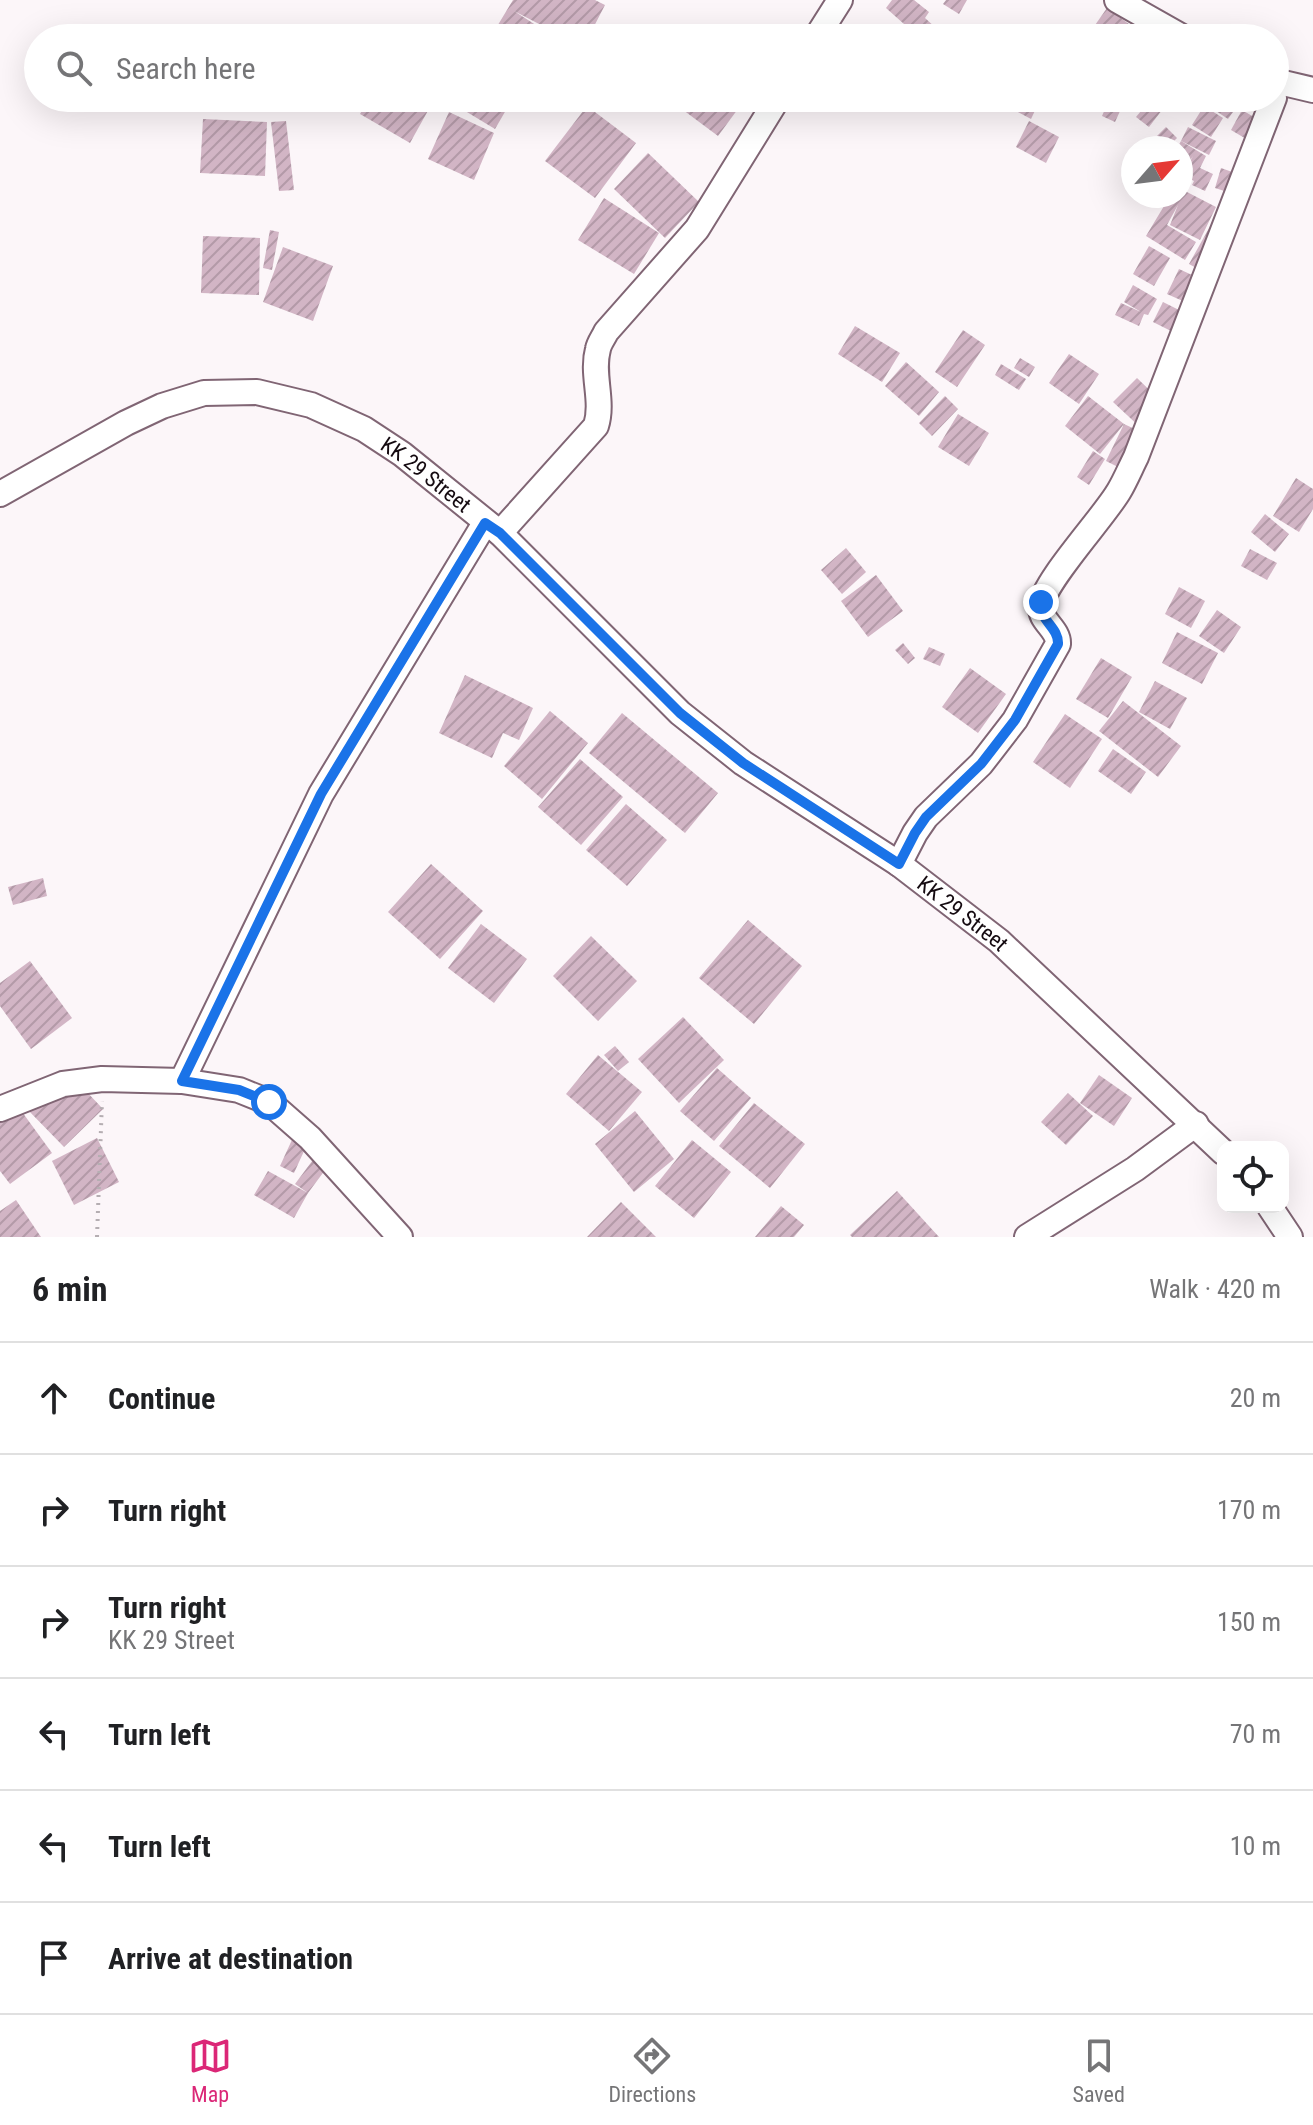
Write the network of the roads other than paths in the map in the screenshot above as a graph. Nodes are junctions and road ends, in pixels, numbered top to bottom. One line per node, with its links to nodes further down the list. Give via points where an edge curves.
1 (840, 0): 3 (street)
2 (1117, 0): 4 (street)
3 (825, 24)
4 (1159, 24)
5 (1289, 89): 6 (street)
6 (1313, 90)
7 (769, 112): 10 (street, via 697,229 606,332 598,349 601,411 596,426)
8 (1267, 112): 11 (street, via 1136,457 1118,493 1041,602 1058,644 1015,720 981,764 926,817)
9 (0, 494): 10 (street, KK 29 Street, via 162,406 204,393 257,392 311,405 364,429)
10 (492, 528): 11 (street, KK 29 Street, via 680,713 743,763); 12 (street, via 321,794)
11 (899, 864): 14 (street, KK 29 Street, via 999,941)
12 (182, 1081): 13 (street, via 102,1079 63,1084); 17 (street, via 239,1090 269,1102 310,1138)
13 (0, 1109)
14 (1196, 1124): 15 (street, KK 29 Street); 18 (street)
15 (1217, 1146)
16 (1274, 1213): 19 (street)
17 (400, 1237)
18 (1027, 1237)
19 (1290, 1237)

